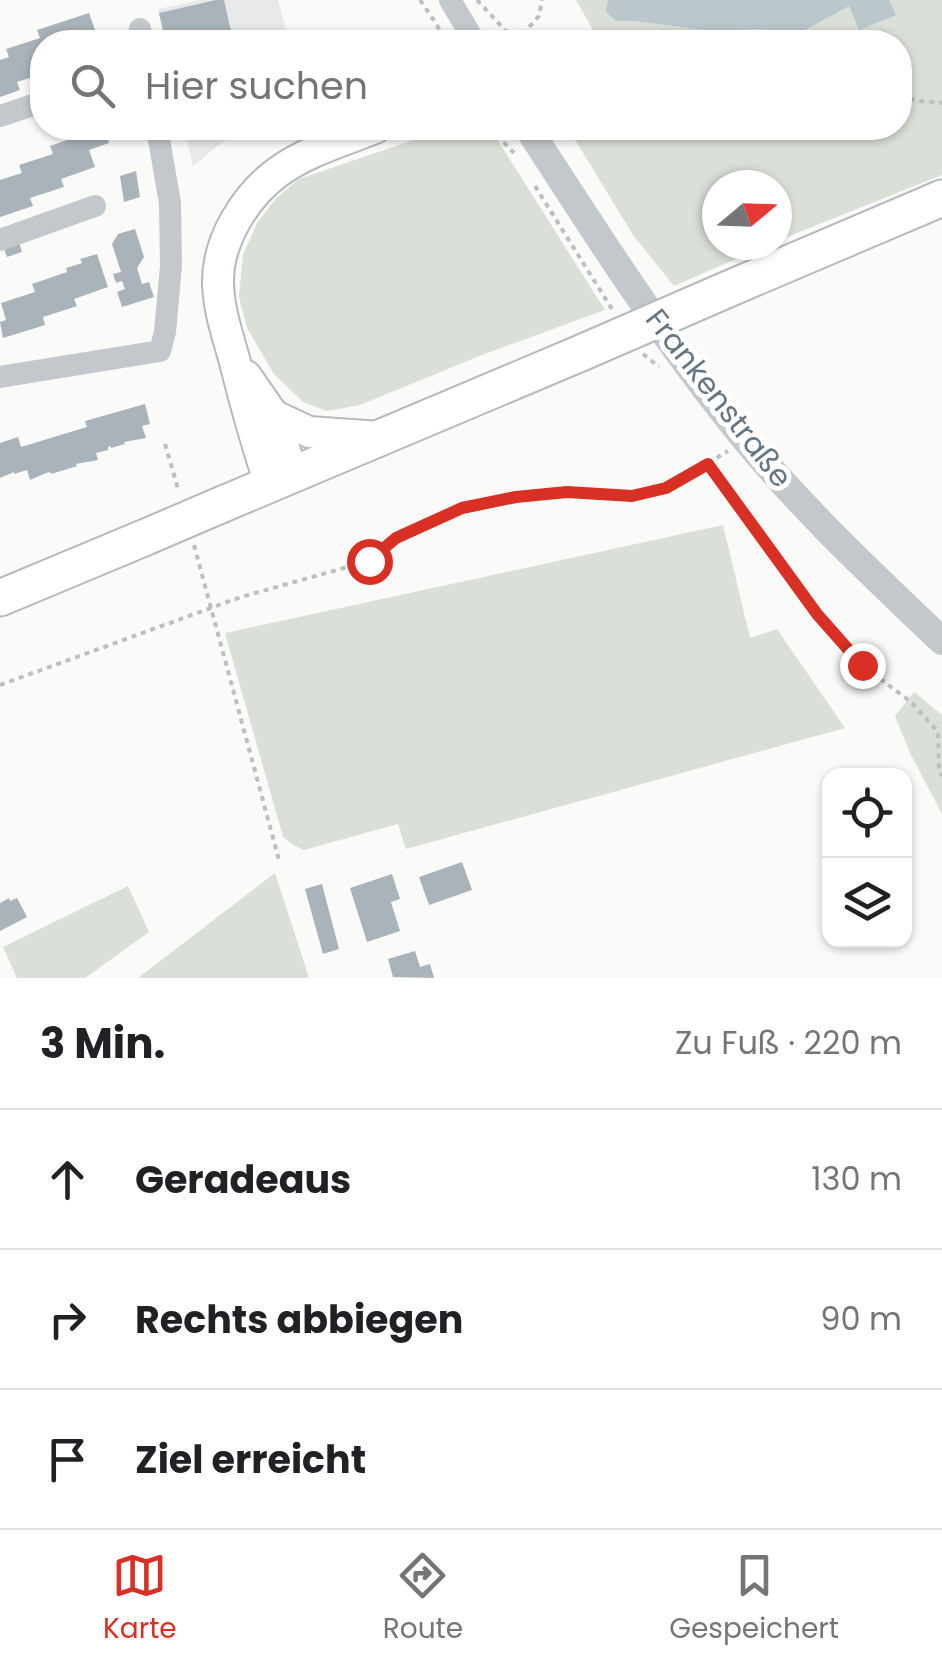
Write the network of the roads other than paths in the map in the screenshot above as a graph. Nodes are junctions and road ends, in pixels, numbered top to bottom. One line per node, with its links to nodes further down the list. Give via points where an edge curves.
1 (450, 0): 2 (street)
2 (467, 30)
3 (30, 106): 4 (street)
4 (0, 116)
5 (159, 140): 12 (street, via 171,266 160,350)
6 (343, 140): 11 (main road, via 276,174 236,220 218,280)
7 (536, 140): 17 (street, Frankenstraße, via 743,437)
8 (942, 198): 14 (main road, bridge)
9 (95, 206): 10 (street)
10 (0, 240)
11 (234, 357): 13 (main road); 15 (main road, via 250,426)
12 (0, 377)
13 (273, 415): 14 (main road, via 309,432); 15 (main road)
14 (383, 437): 15 (main road)
15 (282, 479): 16 (main road, bridge)
16 (0, 598)
17 (942, 641)

